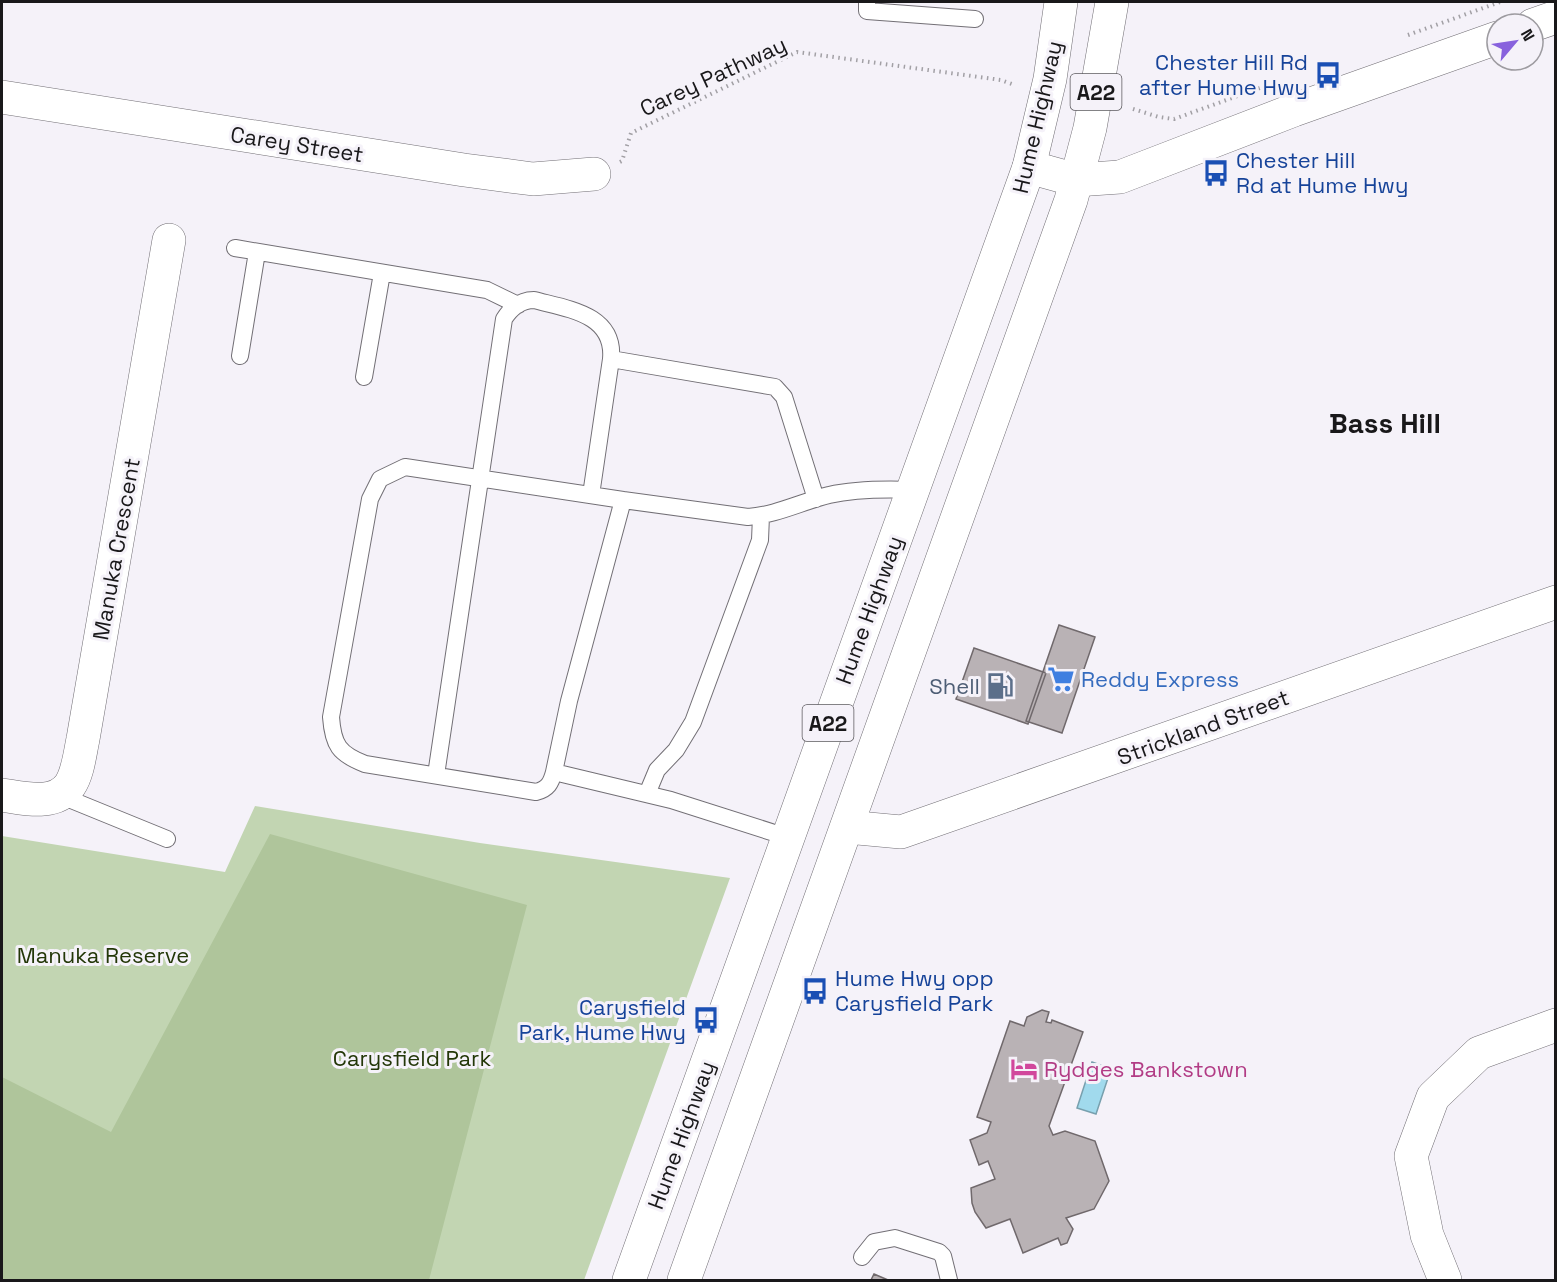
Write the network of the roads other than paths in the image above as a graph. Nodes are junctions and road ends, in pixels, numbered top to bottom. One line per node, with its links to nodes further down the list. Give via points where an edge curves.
1 (867, 2): 4 (lane, via 867,11)
2 (1061, 2): 7 (main road, Hume Highway / A22, via 1050,79)
3 (1112, 2): 9 (main road, A22, via 1090,128)
4 (975, 19)
5 (1485, 42): 9 (main road, via 1120,177)
6 (2, 97): 8 (main road, Carey Street, via 499,175 533,179)
7 (1029, 167): 9 (main road); 19 (main road, Hume Highway / A22)
8 (594, 174)
9 (1076, 180): 30 (main road, A22)
10 (169, 240): 29 (main road, Manuka Crescent, via 83,739 70,785)
11 (235, 248): 12 (lane)
12 (257, 252): 13 (lane); 15 (lane)
13 (382, 273): 14 (lane, via 487,290); 17 (lane)
14 (518, 305): 16 (lane, via 534,300 583,313 602,326 612,349); 18 (lane, via 504,319)
15 (240, 356)
16 (611, 359): 20 (lane); 21 (lane, via 780,390)
17 (364, 377)
18 (480, 478): 20 (lane); 26 (lane); 26 (lane, via 405,467 380,479 374,488 331,717 335,741 349,758)
19 (912, 490): 21 (lane, via 878,489); 31 (main road, Hume Highway / A22)
20 (591, 495): 22 (lane)
21 (816, 499): 23 (lane)
22 (623, 500): 23 (lane); 25 (lane)
23 (761, 516): 27 (lane, via 760,540 693,722 676,750 657,770)
24 (1556, 602): 30 (main road, Strickland Street, via 901,832)
25 (554, 772): 26 (lane, via 551,783 536,792); 27 (lane)
26 (436, 775)
27 (647, 794): 31 (lane)
28 (2, 795): 29 (main road, via 45,799)
29 (59, 795): 32 (lane)
30 (847, 826): 36 (main road, A22)
31 (788, 837): 35 (main road, Hume Highway / A22)
32 (167, 839)
33 (1556, 1025): 38 (main road, via 1479,1053 1433,1096 1411,1156 1427,1235)
34 (862, 1257): 37 (lane, via 874,1242 895,1238 939,1252 944,1256)
35 (629, 1281)
36 (684, 1281)
37 (949, 1281)
38 (1445, 1281)

